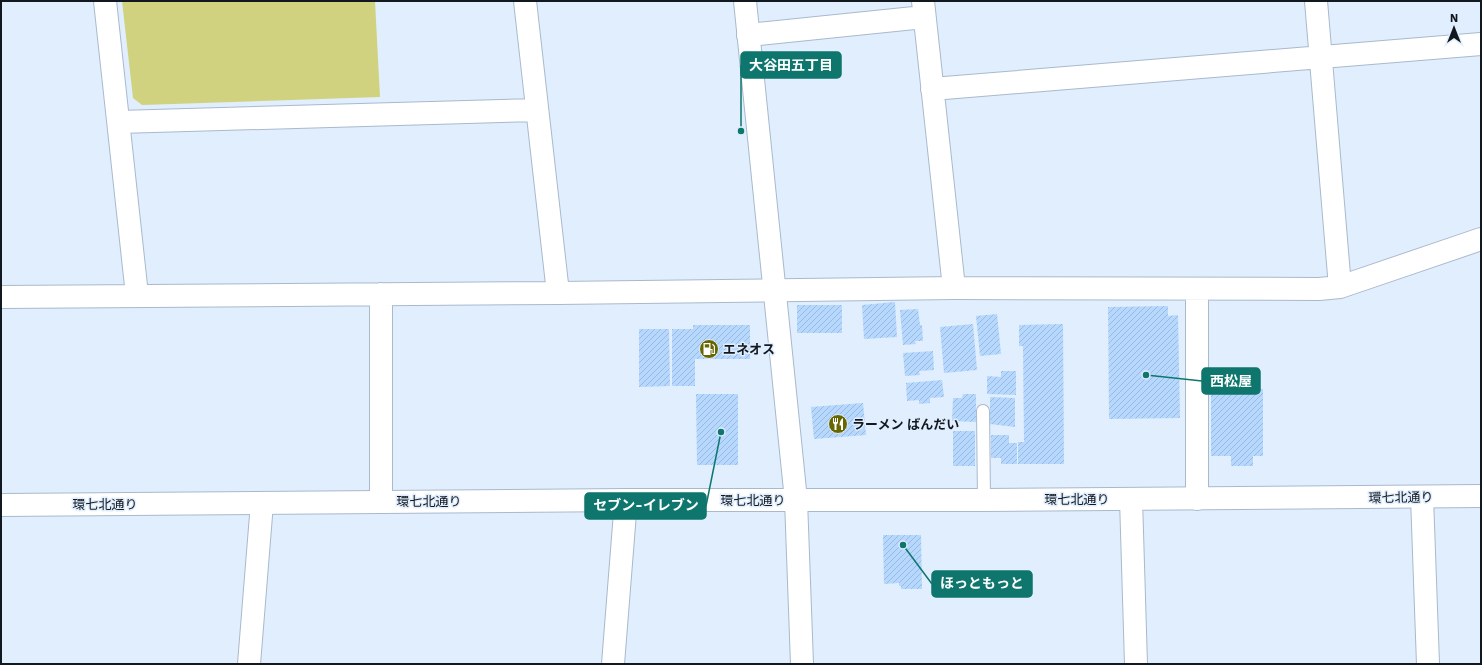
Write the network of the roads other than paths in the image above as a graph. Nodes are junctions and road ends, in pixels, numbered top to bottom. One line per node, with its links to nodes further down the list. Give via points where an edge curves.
1 (105, 1): 11 (street)
2 (525, 1): 10 (street)
3 (745, 1): 6 (street)
4 (1316, 1): 8 (street)
5 (923, 9): 6 (street); 9 (street)
6 (748, 36): 16 (street)
7 (1481, 44): 8 (street)
8 (1321, 57): 9 (street); 13 (street)
9 (932, 89): 14 (street)
10 (537, 110): 11 (street); 17 (street)
11 (119, 122): 19 (street)
12 (1481, 239): 13 (street)
13 (1340, 287): 15 (street)
14 (954, 288): 15 (street); 16 (street)
15 (1197, 288): 25 (street)
16 (774, 290): 17 (street); 27 (street)
17 (558, 293): 18 (street)
18 (381, 294): 19 (street); 29 (street)
19 (137, 295): 20 (street)
20 (1, 297)
21 (983, 411): 28 (lane)
22 (1481, 496): 23 (street, 環七北通り)
23 (1422, 497): 25 (street, 環七北通り); 36 (street)
24 (1131, 499): 25 (street, 環七北通り); 28 (street, 環七北通り); 35 (street)
25 (1197, 499)
26 (626, 500): 27 (street, 環七北通り); 29 (street, 環七北通り); 33 (street)
27 (796, 500): 28 (street, 環七北通り); 34 (street)
28 (984, 500)
29 (382, 502): 30 (street, 環七北通り)
30 (262, 503): 31 (street, 環七北通り); 32 (street)
31 (1, 505)
32 (249, 664)
33 (613, 664)
34 (802, 664)
35 (1136, 664)
36 (1428, 664)

